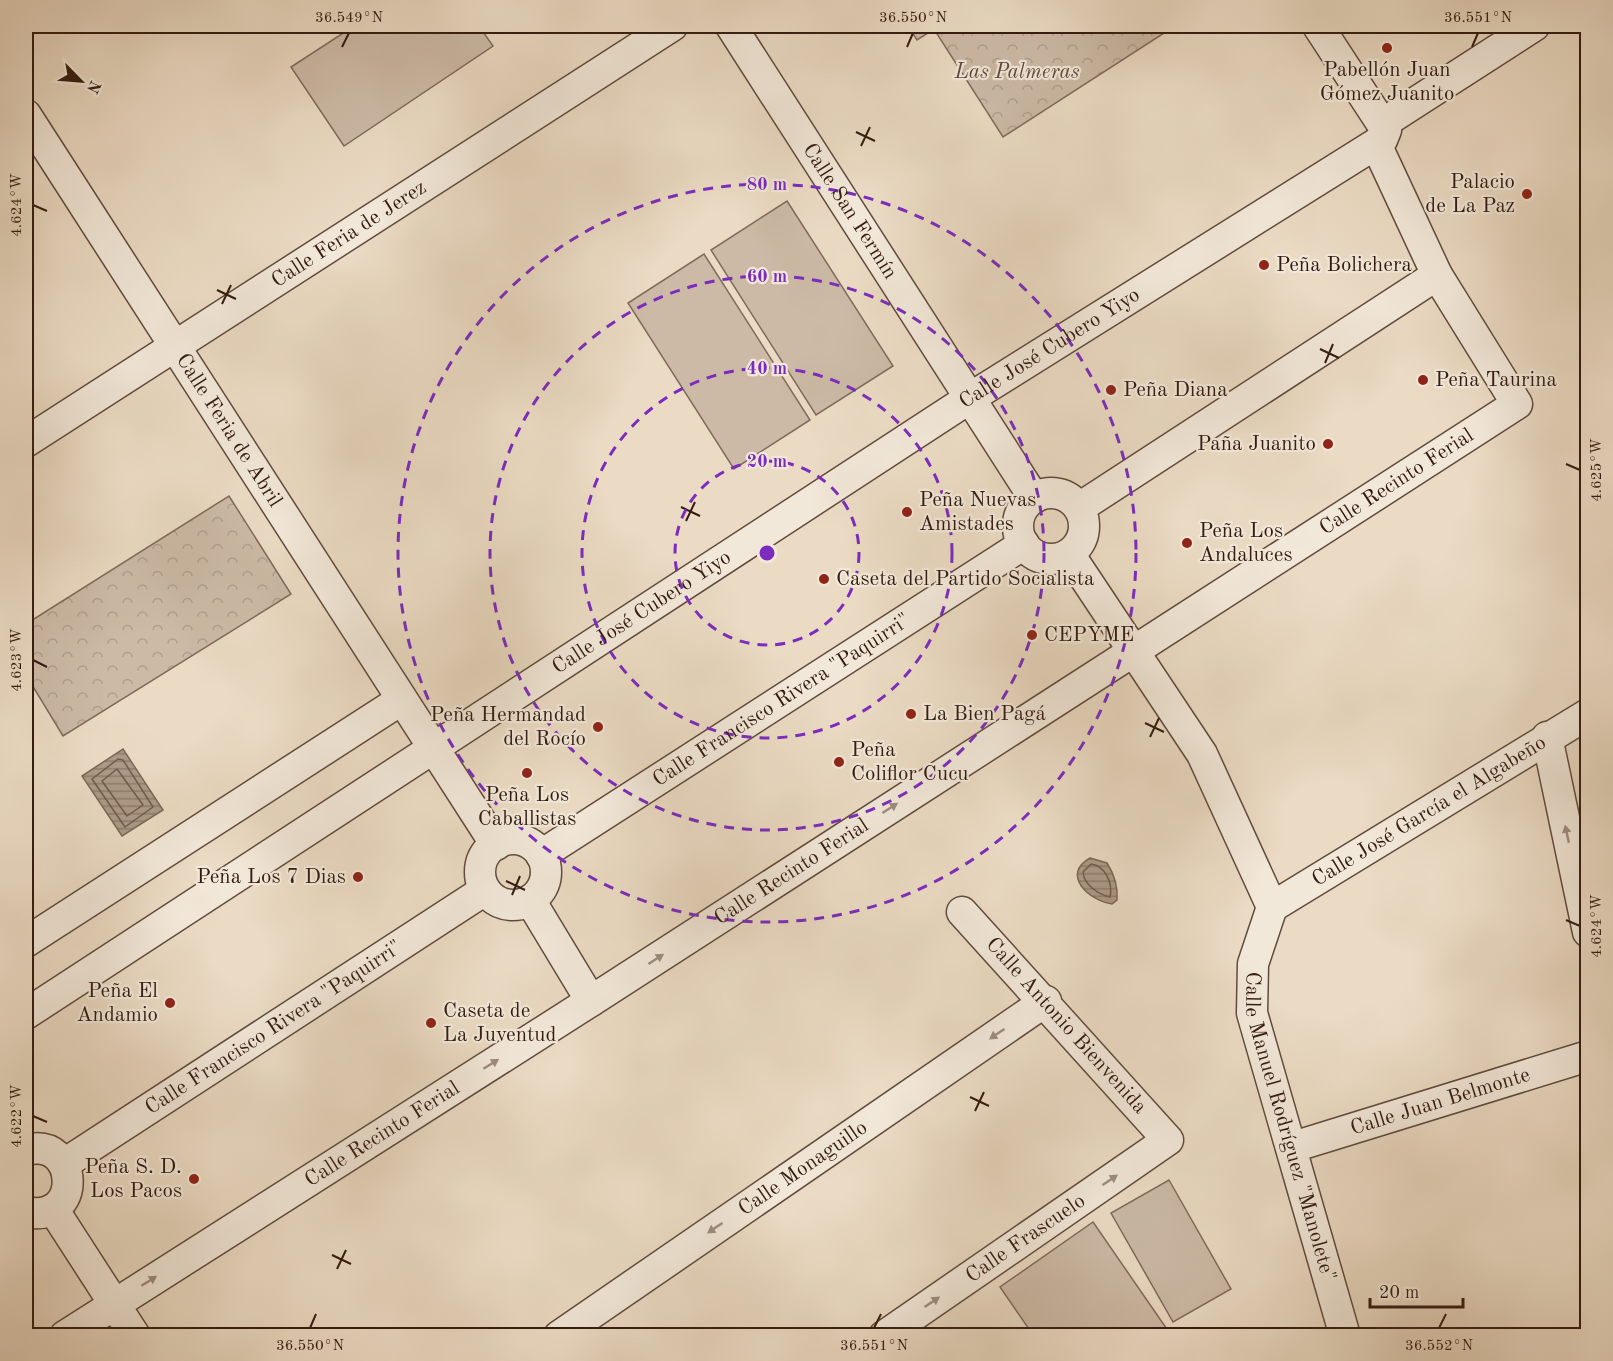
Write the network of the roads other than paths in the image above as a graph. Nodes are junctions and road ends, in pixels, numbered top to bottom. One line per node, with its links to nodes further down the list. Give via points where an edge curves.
1 (672, 26): 8 (street, Calle Feria de Jerez)
2 (731, 26): 9 (street, Calle San Fermín)
3 (1318, 26): 6 (street)
4 (1534, 26): 6 (street, Calle José Cubero Yiyo)
5 (26, 115): 8 (street, Calle Feria de Abril)
6 (1380, 136): 7 (street); 9 (street, Calle José Cubero Yiyo)
7 (1437, 275): 12 (street); 15 (street, Calle Recinto Ferial, via 1517,404)
8 (172, 346): 10 (street, Calle Feria de Jerez); 16 (street, Calle Feria de Abril)
9 (970, 398): 11 (street, Calle San Fermín); 19 (street, Calle José Cubero Yiyo)
10 (26, 442)
11 (1034, 498): 12 (street, via 1064,495); 13 (street, via 1018,524)
12 (1079, 508): 14 (street, via 1084,528 1077,547)
13 (1024, 544): 14 (street, via 1039,557); 21 (street, Calle Francisco Rivera "Paquirri")
14 (1069, 554): 15 (street)
15 (1133, 651): 24 (street, via 1202,754); 28 (street, Calle Recinto Ferial, one-way to 15)
16 (401, 700): 19 (street, Calle Feria de Abril); 27 (street)
17 (1587, 714): 18 (street, Calle José García el Algabeño)
18 (1547, 737): 24 (street, Calle José García el Algabeño); 26 (street, one-way to 18)
19 (432, 747): 20 (street, Calle Feria de Abril); 30 (street, Calle José Cubero Yiyo)
20 (495, 844): 21 (street, via 505,840 525,842); 22 (street, via 482,860 481,881)
21 (541, 855): 23 (street, via 543,884)
22 (485, 890): 23 (street, via 492,898 511,905); 35 (street, Calle Francisco Rivera "Paquirri")
23 (530, 900): 28 (street)
24 (1272, 907): 33 (street, Calle Manuel Rodríguez "Manolete", via 1253,964 1252,1013)
25 (962, 912): 29 (street, Calle Antonio Bienvenida)
26 (1587, 932)
27 (26, 942)
28 (591, 1001): 37 (street, Calle Recinto Ferial, one-way to 28)
29 (1046, 1001): 32 (street, Calle Antonio Bienvenida); 40 (street, Calle Monaguillo, one-way to 40)
30 (26, 1014)
31 (1587, 1056): 33 (street, Calle Juan Belmonte)
32 (1168, 1140): 41 (street, Calle Frascuelo, one-way to 32)
33 (1293, 1147): 42 (street, Calle Manuel Rodríguez "Manolete")
34 (26, 1150): 35 (street, via 48,1150)
35 (64, 1164): 36 (street, via 69,1183 67,1194)
36 (39, 1211): 37 (street)
37 (114, 1304): 38 (street, Calle Recinto Ferial); 39 (street)
38 (65, 1335)
39 (135, 1335)
40 (559, 1335)
41 (884, 1335)
42 (1345, 1335)

